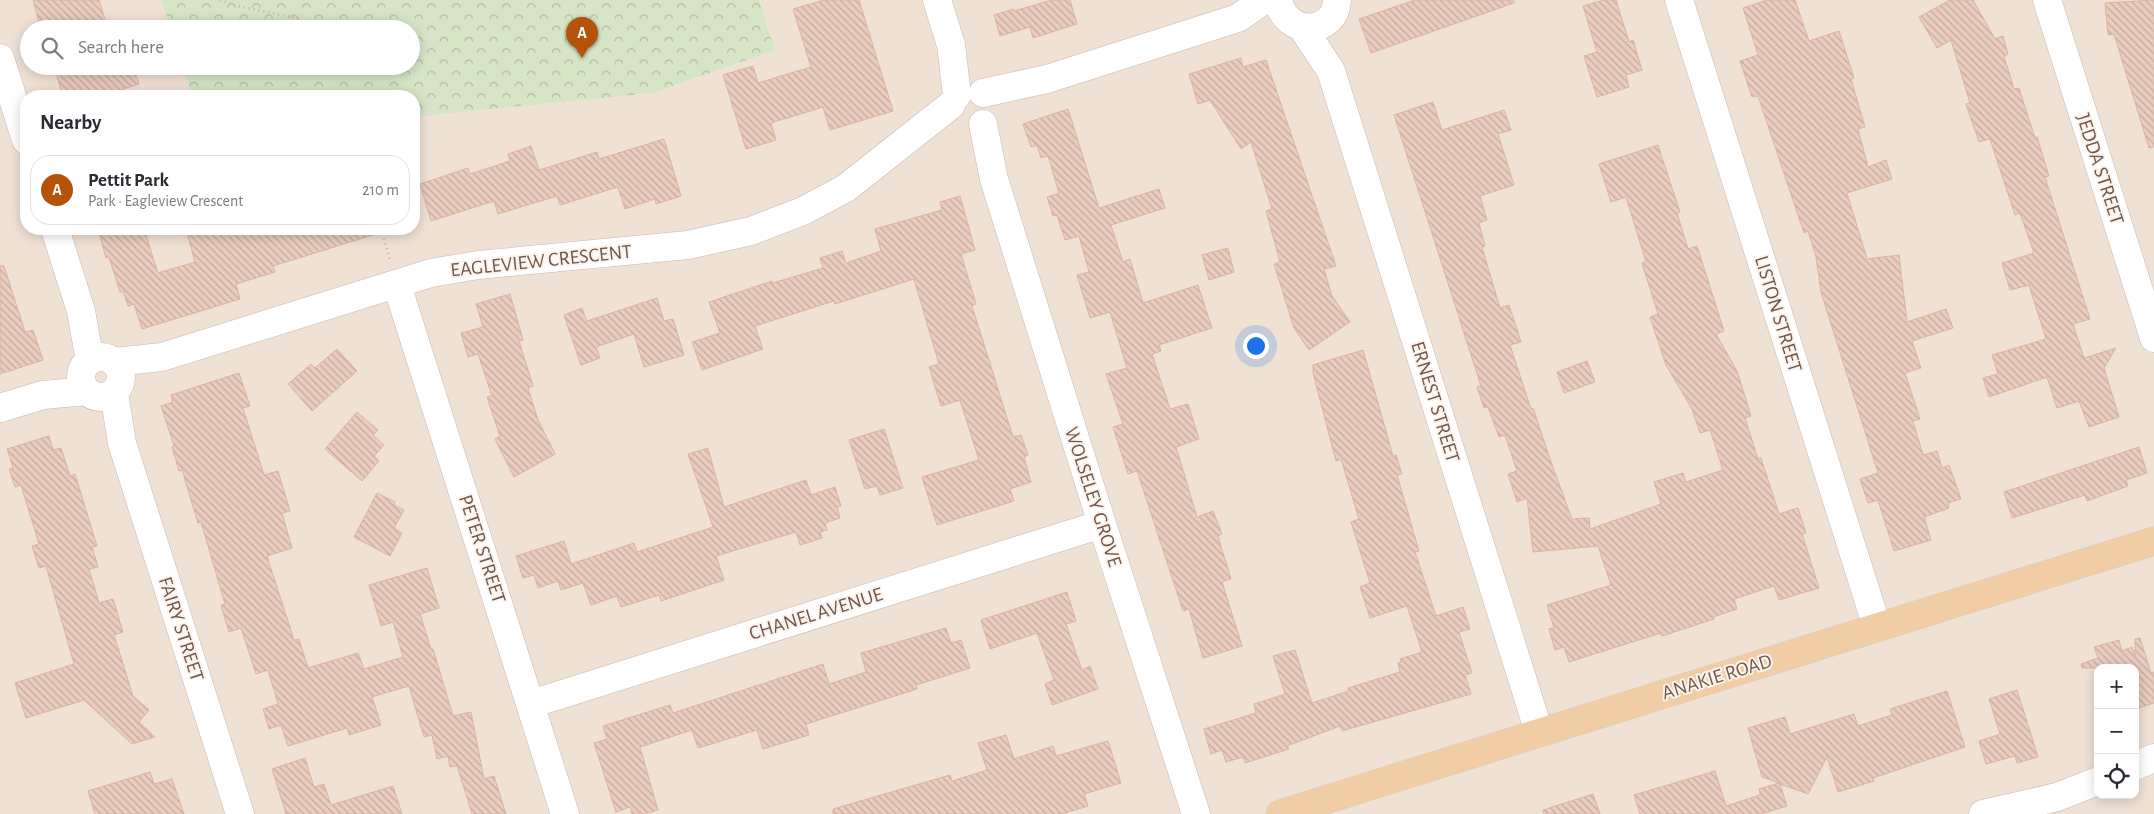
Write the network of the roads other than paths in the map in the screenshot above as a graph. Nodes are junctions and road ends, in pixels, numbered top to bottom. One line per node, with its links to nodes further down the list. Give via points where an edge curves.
1 (937, 0): 10 (street, WOLSELEY GROVE)
2 (1264, 0): 7 (street, EAGLEVIEW CRESCENT)
3 (1679, 0): 19 (street, LISTON STREET)
4 (2047, 0): 14 (street, JEDDA STREET)
5 (1337, 6): 6 (street, EAGLEVIEW CRESCENT, via 1322,24 1312,28); 9 (street, ERNEST STREET)
6 (1288, 15): 7 (street, EAGLEVIEW CRESCENT); 9 (street, ERNEST STREET)
7 (1238, 18): 10 (street, EAGLEVIEW CRESCENT, via 1047,79)
8 (0, 58): 11 (street)
9 (1331, 71): 21 (street, ERNEST STREET)
10 (971, 109): 13 (street, EAGLEVIEW CRESCENT, via 906,142 846,188 803,211 751,231 688,245 478,265 431,274); 17 (street, WOLSELEY GROVE)
11 (20, 121)
12 (56, 235): 15 (street, FAIRY STREET)
13 (397, 285): 15 (street, EAGLEVIEW CRESCENT); 20 (street, PETER STREET)
14 (2154, 338)
15 (102, 377): 16 (street, EAGLEVIEW CRESCENT); 26 (street, FAIRY STREET)
16 (0, 408)
17 (1102, 524): 20 (street, CHANEL AVENUE); 28 (street, WOLSELEY GROVE)
18 (2154, 541): 19 (main road, ANAKIE ROAD)
19 (1877, 627): 21 (main road, ANAKIE ROAD)
20 (531, 704): 27 (street, PETER STREET)
21 (1539, 732): 29 (main road, ANAKIE ROAD)
22 (2154, 758): 23 (street)
23 (2139, 764)
24 (2094, 784): 25 (street)
25 (2060, 806): 30 (street)
26 (240, 814)
27 (565, 814)
28 (1196, 814)
29 (1280, 814)
30 (1983, 814)

